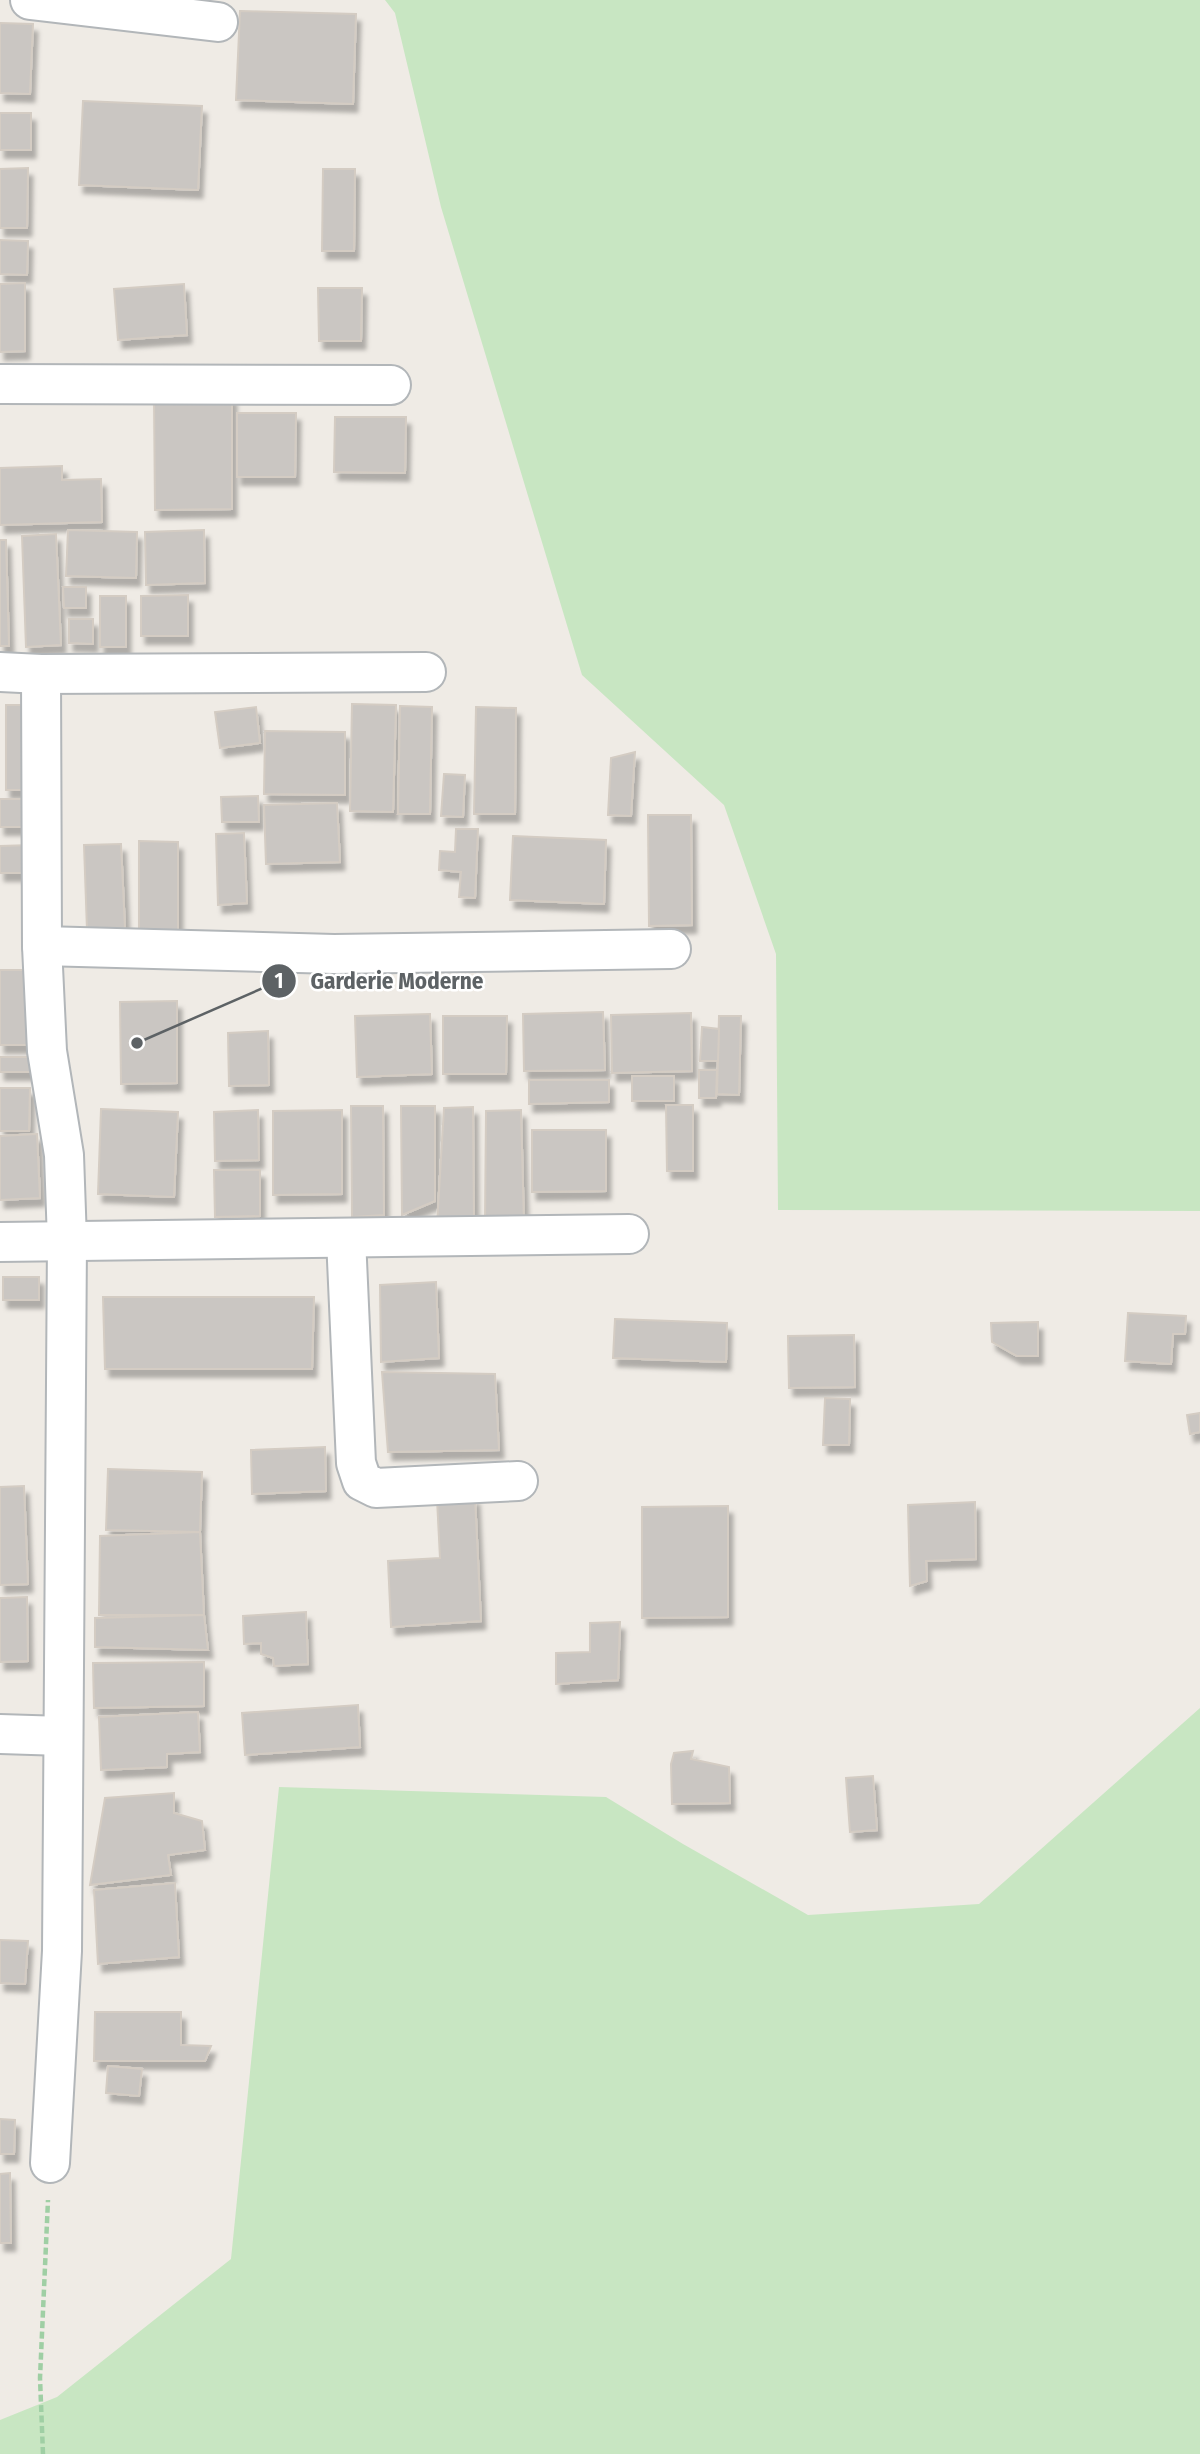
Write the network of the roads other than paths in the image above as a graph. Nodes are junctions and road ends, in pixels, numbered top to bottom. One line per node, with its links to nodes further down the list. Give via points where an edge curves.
1 (30, 0): 2 (street)
2 (218, 22)
3 (0, 384): 4 (street)
4 (391, 385)
5 (0, 672): 7 (street)
6 (426, 672): 7 (street)
7 (41, 674): 8 (street)
8 (42, 946): 9 (street, via 334,954); 12 (street, via 47,1051 64,1155)
9 (671, 949)
10 (629, 1234): 11 (street)
11 (346, 1238): 12 (street); 14 (street, via 356,1463 362,1481 376,1488)
12 (67, 1241): 13 (street); 16 (street)
13 (0, 1242)
14 (518, 1481)
15 (0, 1734): 16 (street)
16 (63, 1736): 17 (street, via 62,1951)
17 (50, 2163)

